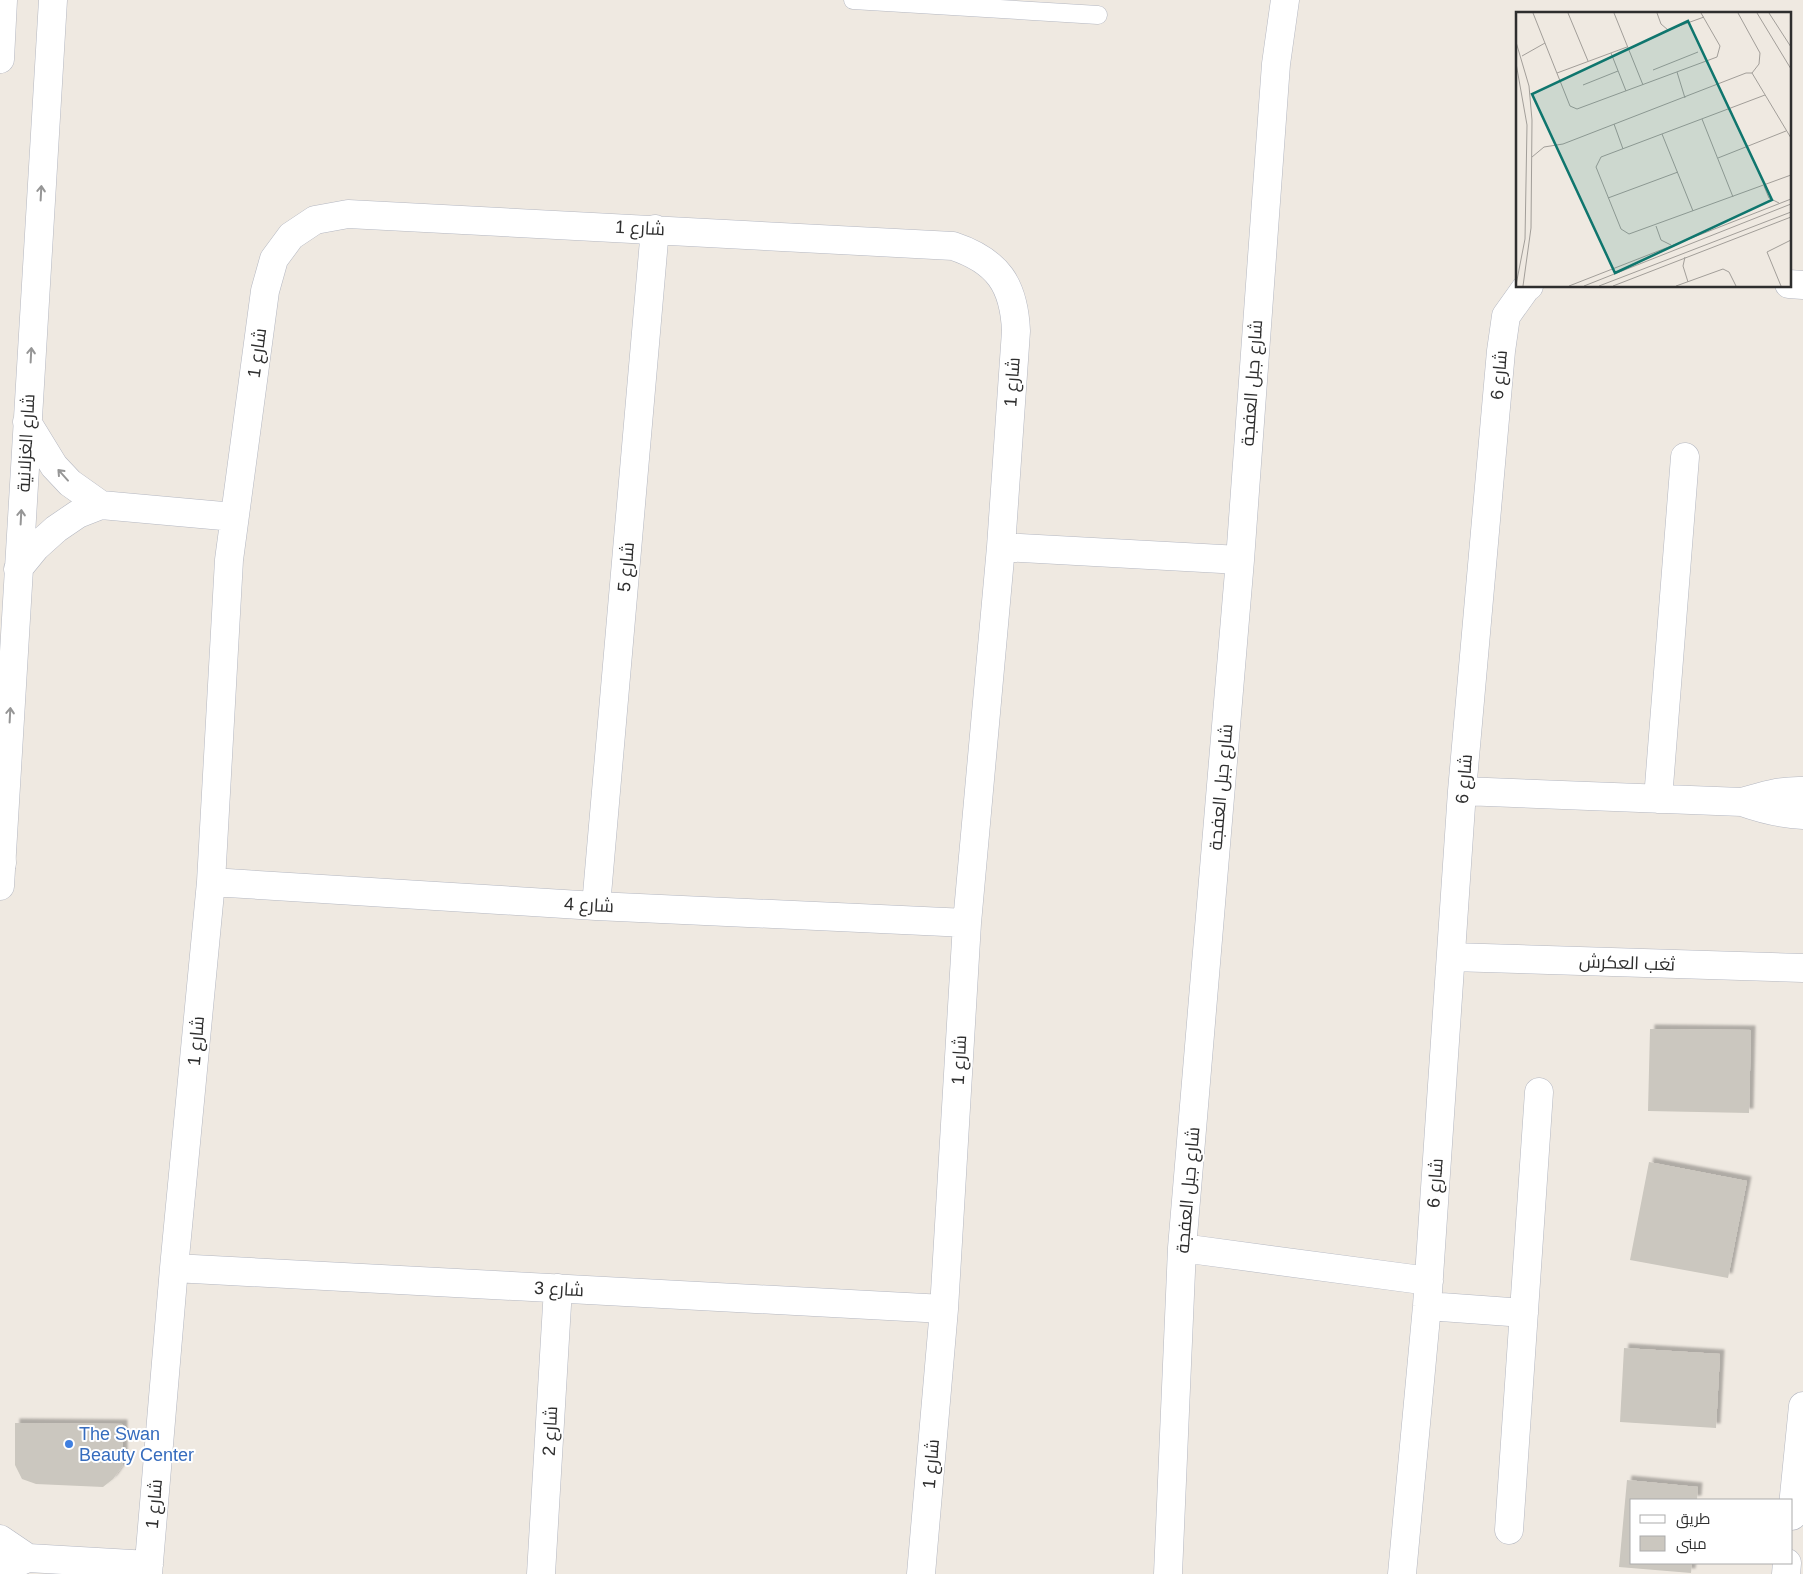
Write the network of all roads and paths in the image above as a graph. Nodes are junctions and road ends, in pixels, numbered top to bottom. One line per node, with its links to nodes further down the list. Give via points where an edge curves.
1 (3, 0): 7 (street)
2 (53, 0): 12 (street, شارع الغزلانية, one-way to 2)
3 (854, 0): 5 (lane)
4 (1285, 0): 17 (street, شارع جبل العفجة, via 1276,64)
5 (904, 2): 6 (lane)
6 (1098, 14)
7 (0, 59)
8 (655, 229): 15 (street, شارع 1, via 348,214 315,220 290,236 274,259 265,291); 16 (street, شارع 1, via 954,246 972,252 988,263 1010,293 1016,331); 26 (street, شارع 5)
9 (1790, 284): 10 (street)
10 (1803, 285)
11 (1526, 288): 19 (street, شارع 6, via 1506,316 1501,351)
12 (27, 422): 14 (street, one-way to 12, via 70,483 54,466); 18 (street, شارع الغزلانية, one-way to 12)
13 (1685, 457): 21 (street)
14 (101, 505): 15 (street); 18 (street, via 78,514 56,529)
15 (234, 517): 25 (street, شارع 1)
16 (1001, 547): 17 (street); 27 (street, شارع 1)
17 (1240, 560): 31 (street, شارع جبل العفجة)
18 (18, 569): 24 (street, شارع الغزلانية, one-way to 18)
19 (1462, 791): 21 (street); 28 (street, شارع 6)
20 (1803, 791): 22 (street, via 1766,794)
21 (1658, 799): 22 (street)
22 (1742, 802): 23 (street, via 1766,810)
23 (1803, 815)
24 (1, 866)
25 (211, 882): 26 (street, شارع 4); 32 (street, شارع 1)
26 (596, 906): 27 (street, شارع 4)
27 (967, 923): 35 (street, شارع 1)
28 (1451, 957): 29 (street, ثغب العكرش); 34 (street, شارع 6)
29 (1803, 968)
30 (1539, 1092): 36 (street)
31 (1182, 1248): 34 (street); 46 (street, شارع جبل العفجة)
32 (174, 1268): 33 (street, شارع 3); 43 (street, شارع 1)
33 (558, 1288): 35 (street, شارع 3); 44 (street, شارع 2)
34 (1428, 1293): 36 (street); 47 (street, شارع 6)
35 (944, 1309): 45 (street, شارع 1)
36 (1524, 1313): 39 (street)
37 (1803, 1406): 38 (street)
38 (1793, 1506)
39 (1509, 1530)
40 (0, 1539): 41 (street)
41 (28, 1558): 42 (street, شارع 1); 43 (street, شارع 1)
42 (0, 1570)
43 (149, 1570)
44 (542, 1574)
45 (921, 1574)
46 (1168, 1574)
47 (1402, 1574)

